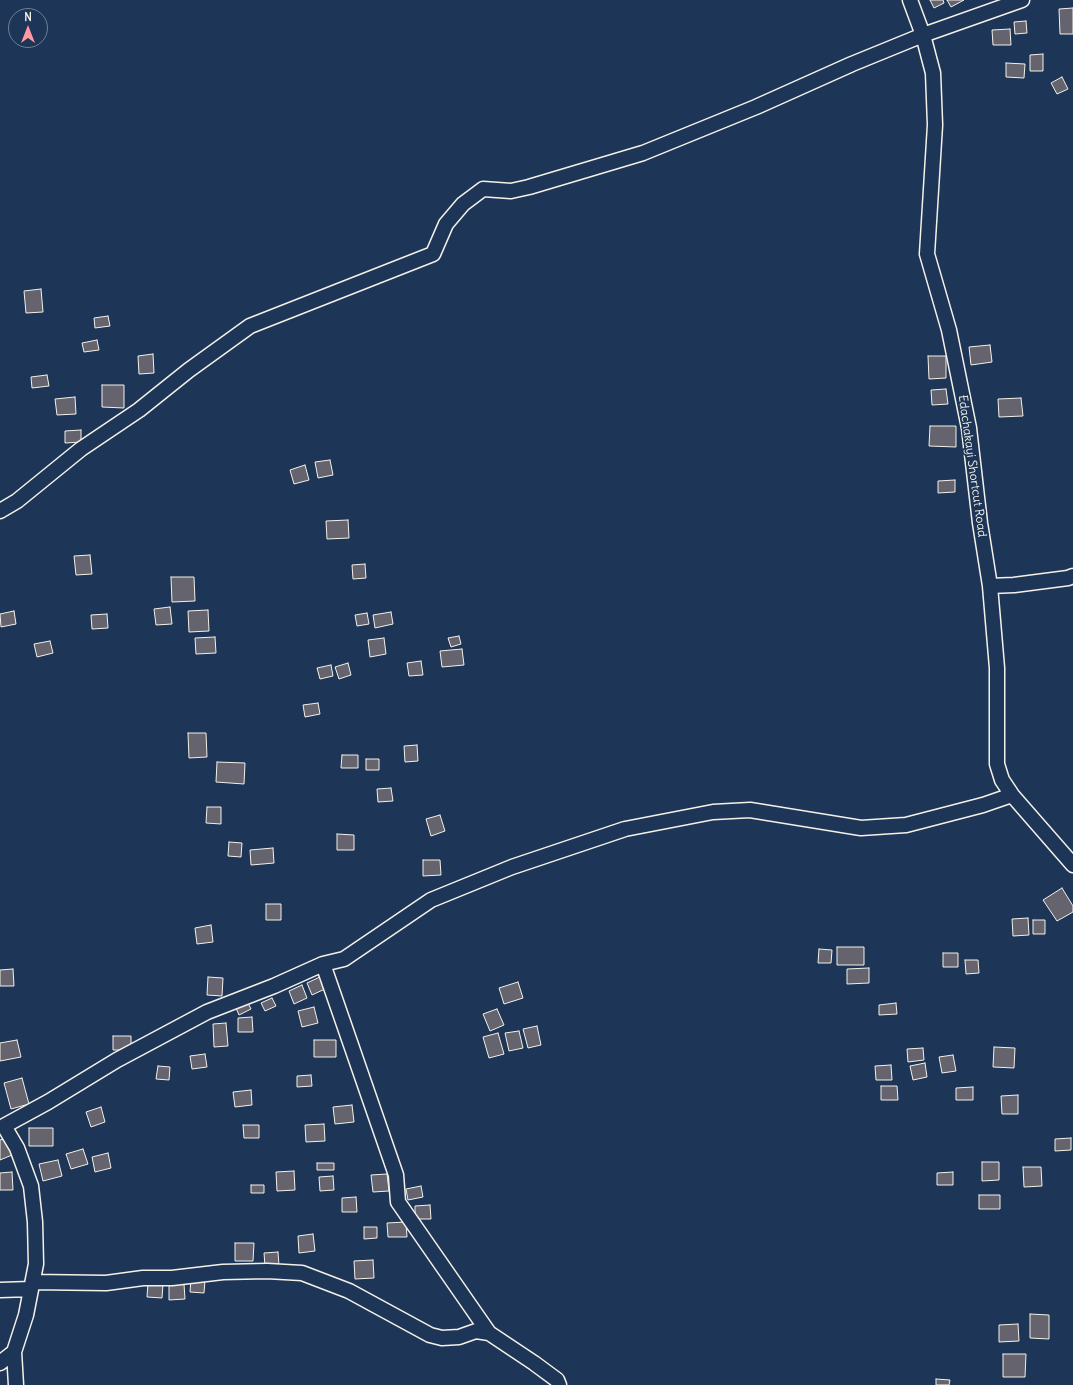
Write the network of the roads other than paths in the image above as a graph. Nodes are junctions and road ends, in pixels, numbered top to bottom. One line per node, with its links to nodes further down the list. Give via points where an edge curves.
1 (910, 0): 3 (street, Edachakayi Shortcut Road)
2 (1022, 0): 3 (street)
3 (923, 35): 4 (street, via 643,153 529,187 511,191 484,189 463,204 446,224 433,254 250,326 139,410 81,449 17,501); 6 (street, Edachakayi Shortcut Road, via 933,73 935,126 927,254 949,330 969,428)
4 (0, 510)
5 (1073, 576): 6 (street)
6 (990, 586): 7 (street, Edachakayi Shortcut Road, via 997,668 997,764 1002,780)
7 (1012, 795): 8 (street, Edachakayi Shortcut Road); 9 (street, via 906,825 861,828 750,810 713,812 625,828 512,867 431,900 344,959)
8 (1073, 866)
9 (323, 964): 10 (street, via 207,1012 117,1060 48,1102); 13 (street, via 396,1175 398,1202)
10 (2, 1123): 11 (street, via 17,1148 31,1186 36,1257)
11 (32, 1286): 12 (street); 13 (street, via 106,1283 223,1272 302,1273 349,1291 430,1335 442,1338 459,1337 476,1331); 14 (street)
12 (0, 1290)
13 (489, 1333): 17 (street, via 540,1367 557,1380)
14 (14, 1352): 15 (street); 16 (street)
15 (0, 1364)
16 (16, 1385)
17 (559, 1385)

